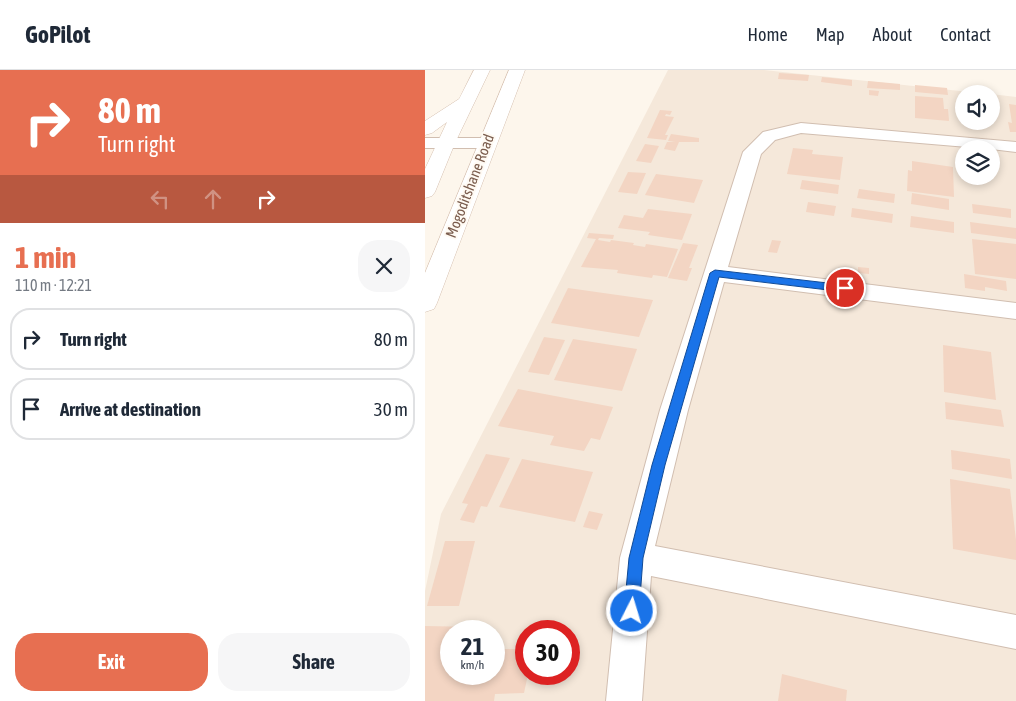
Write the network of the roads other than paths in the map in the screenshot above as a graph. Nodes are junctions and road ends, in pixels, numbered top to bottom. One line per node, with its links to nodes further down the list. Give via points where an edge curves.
1 (482, 70): 3 (main road)
2 (517, 70): 7 (main road, Mogoditshane Road)
3 (467, 100): 4 (main road); 6 (main road)
4 (425, 129)
5 (425, 143): 6 (street)
6 (446, 143): 7 (street); 9 (main road)
7 (487, 143): 11 (main road, Mogoditshane Road)
8 (1016, 147): 10 (street, via 801,128 769,136 752,152)
9 (425, 192)
10 (715, 273): 12 (street); 13 (street, via 658,465)
11 (425, 302)
12 (1016, 311)
13 (636, 558): 14 (street); 15 (street)
14 (1016, 632)
15 (624, 701)

